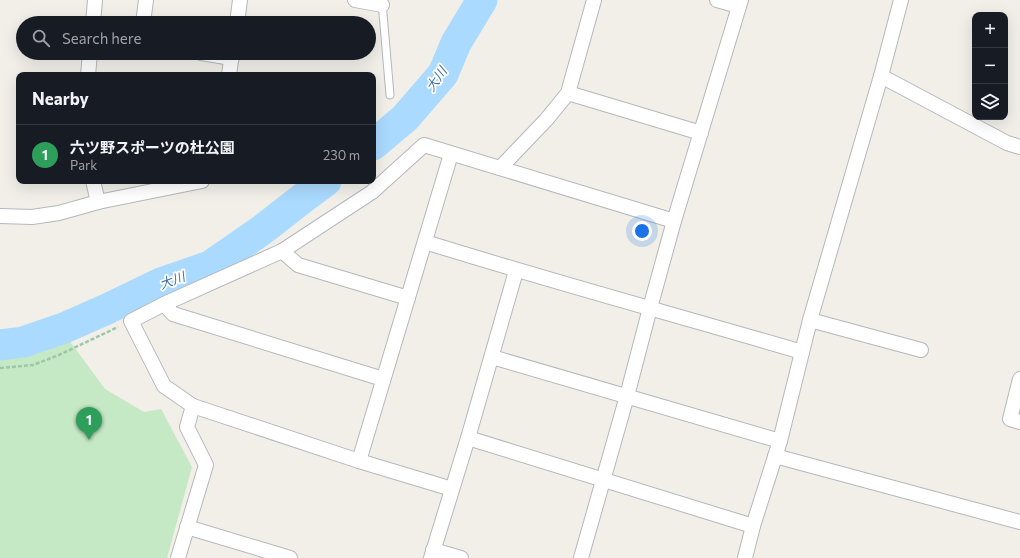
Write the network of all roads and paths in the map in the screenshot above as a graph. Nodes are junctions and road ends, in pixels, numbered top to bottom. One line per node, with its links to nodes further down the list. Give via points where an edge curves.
1 (96, 0): 10 (street)
2 (146, 0): 11 (street)
3 (240, 0): 12 (street)
4 (355, 0): 8 (street)
5 (594, 0): 18 (street)
6 (717, 0): 9 (street)
7 (901, 0): 17 (street)
8 (382, 2): 19 (lane)
9 (740, 3): 20 (street)
10 (94, 16)
11 (144, 16)
12 (237, 16)
13 (89, 60): 15 (street)
14 (231, 60): 16 (street)
15 (88, 72)
16 (229, 72)
17 (881, 76): 21 (street, via 1007,143); 35 (street)
18 (568, 93): 20 (street); 23 (street)
19 (390, 95)
20 (701, 134): 28 (street)
21 (1020, 147)
22 (451, 154): 23 (street); 29 (street); 30 (street, via 424,144 372,192)
23 (500, 168): 28 (street)
24 (94, 184): 26 (street)
25 (187, 184): 26 (street)
26 (98, 202): 27 (street, via 59,213 32,217)
27 (0, 216)
28 (674, 221): 34 (street)
29 (425, 242): 31 (street); 32 (street)
30 (282, 251): 32 (street, via 298,265); 33 (street)
31 (516, 271): 34 (street); 39 (street)
32 (408, 298): 42 (street)
33 (164, 304): 36 (street); 42 (street, via 173,314)
34 (650, 308): 38 (street); 43 (street)
35 (810, 320): 37 (street); 38 (street)
36 (131, 321): 40 (path, via 59,356 33,365); 44 (street, via 164,386)
37 (921, 350)
38 (802, 352): 47 (street)
39 (492, 358): 43 (street); 46 (street)
40 (0, 368)
41 (1020, 379): 45 (street, via 1010,419)
42 (383, 380): 49 (street)
43 (627, 396): 47 (street); 50 (street)
44 (193, 406): 49 (street); 54 (street, via 187,427 206,465)
45 (1020, 422)
46 (468, 438): 50 (street); 51 (street)
47 (780, 441): 48 (street)
48 (775, 456): 52 (street); 53 (street)
49 (359, 461): 51 (street)
50 (603, 480): 53 (street); 59 (street)
51 (452, 489): 55 (street)
52 (1020, 522)
53 (753, 526): 60 (street)
54 (187, 527): 56 (street); 57 (street)
55 (432, 554): 58 (street)
56 (178, 558)
57 (290, 558)
58 (461, 558)
59 (581, 558)
60 (745, 558)

